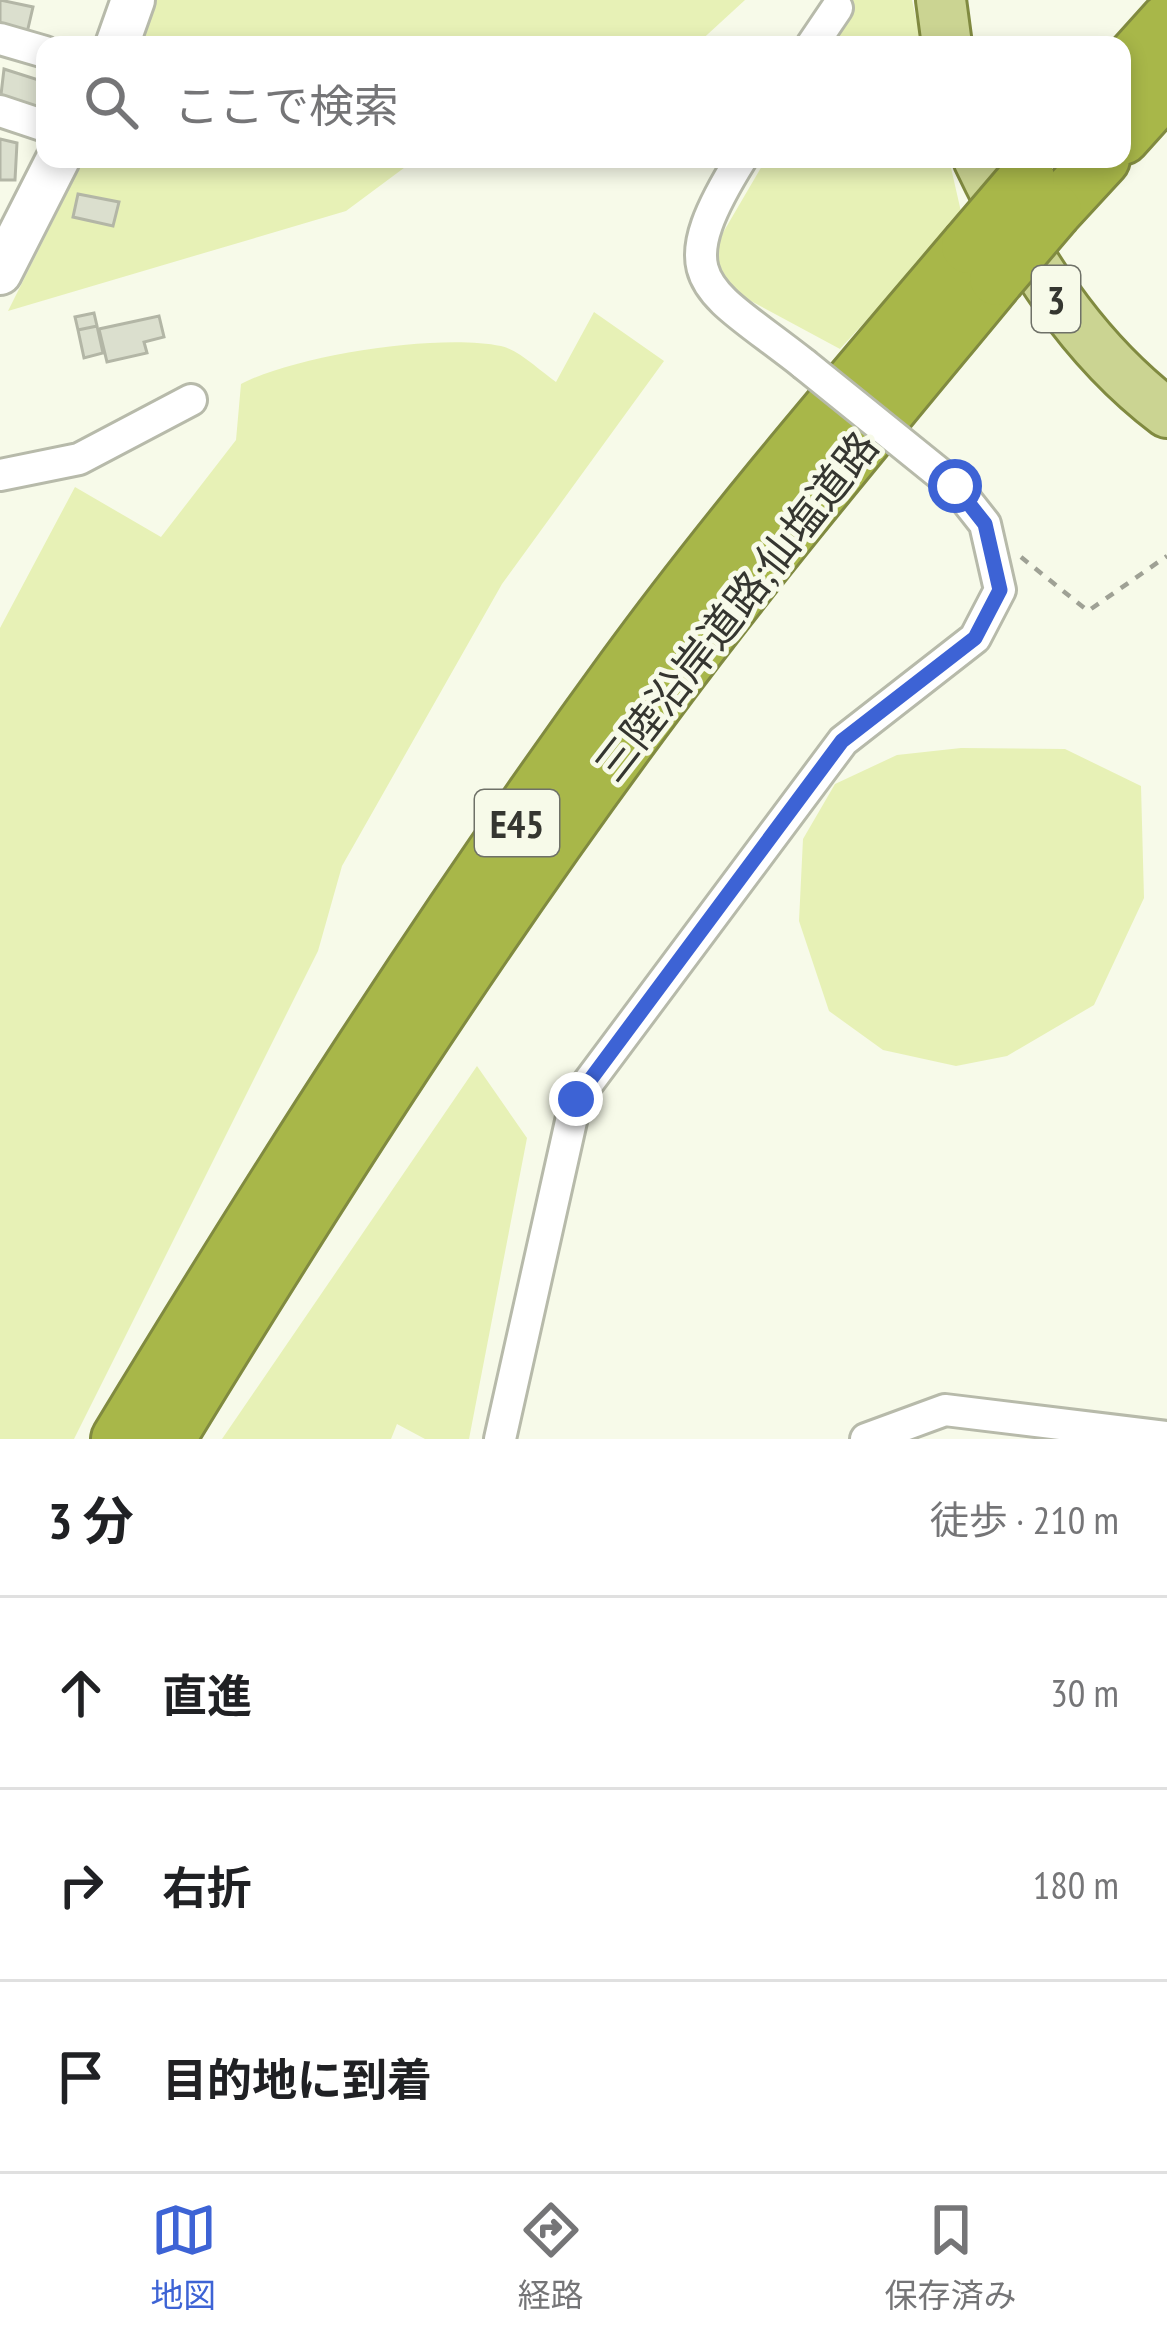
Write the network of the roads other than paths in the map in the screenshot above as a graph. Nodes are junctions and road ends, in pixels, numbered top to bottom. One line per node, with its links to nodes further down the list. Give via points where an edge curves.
1 (133, 0): 5 (street)
2 (941, 0): 7 (main road)
3 (837, 8): 6 (street)
4 (1167, 22): 10 (highway)
5 (120, 36)
6 (818, 36)
7 (946, 36)
8 (0, 39): 9 (street)
9 (36, 49)
10 (1131, 62)
11 (1167, 87): 14 (highway)
12 (0, 111): 13 (street)
13 (36, 123)
14 (1131, 126)
15 (53, 168): 20 (street)
16 (736, 168): 27 (street, bridge, via 699,237 705,279 738,316 955,486 985,524 1000,590 975,638 842,741 576,1099)
17 (1064, 168): 18 (highway, 三陸沿岸道路;仙塩道路 / E45)
18 (1026, 177): 19 (highway, 三陸沿岸道路;仙塩道路 / E45, bridge); 22 (main road, 3, via 1015,236 1060,306)
19 (983, 262): 25 (highway, 三陸沿岸道路;仙塩道路 / E45, via 824,416 626,668 282,1171); 26 (highway, 三陸沿岸道路;仙塩道路 / E45, via 490,935)
20 (0, 273)
21 (191, 400): 23 (street, via 80,459)
22 (1167, 413)
23 (0, 475)
24 (1167, 1437): 28 (street, via 945,1410)
25 (119, 1439)
26 (167, 1439)
27 (500, 1439)
28 (866, 1439)

